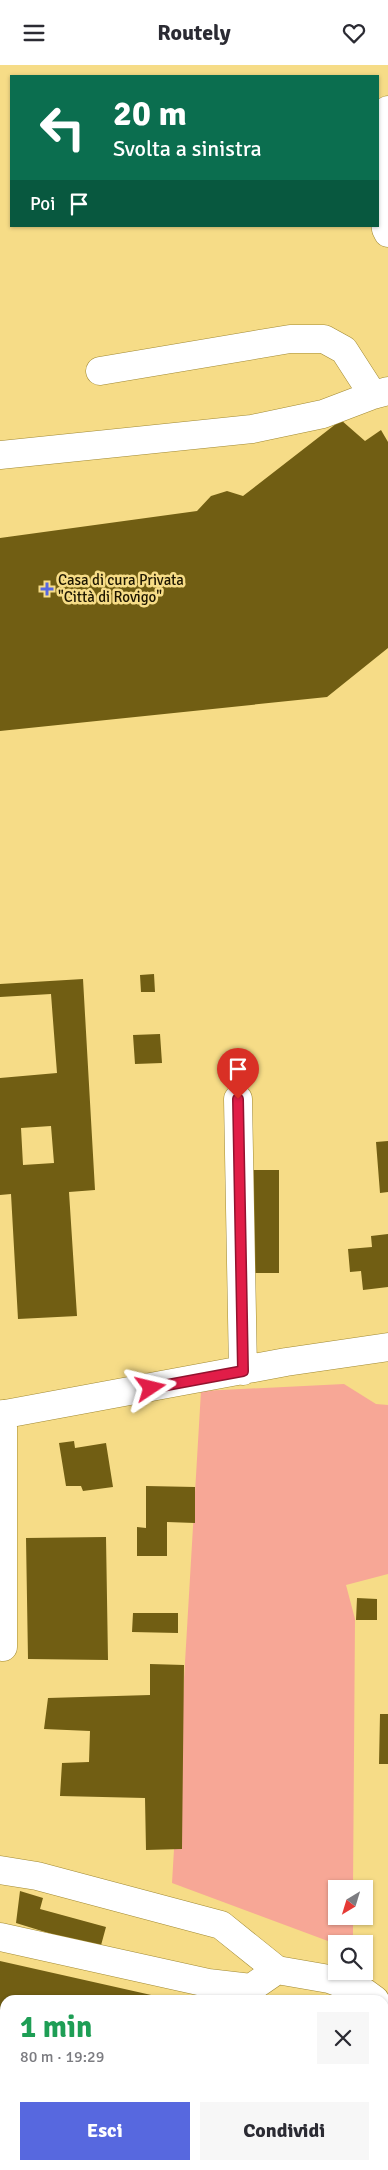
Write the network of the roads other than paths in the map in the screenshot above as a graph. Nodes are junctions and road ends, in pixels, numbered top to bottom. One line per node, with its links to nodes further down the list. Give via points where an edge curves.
1 (388, 110): 2 (street, via 381,149)
2 (385, 194): 3 (street)
3 (388, 233)
4 (100, 371): 5 (street, via 290,339 324,339 344,350)
5 (381, 393): 6 (street, via 323,414 252,429)
6 (0, 455)
7 (238, 1099): 9 (street)
8 (388, 1347): 9 (street)
9 (243, 1371): 10 (street)
10 (1, 1415): 11 (street)
11 (2, 1647)
12 (0, 1870): 14 (street, via 37,1876 221,1925)
13 (0, 1937): 15 (street)
14 (277, 1970): 15 (street); 16 (street, via 329,1979)
15 (249, 1994)
16 (368, 1995)

